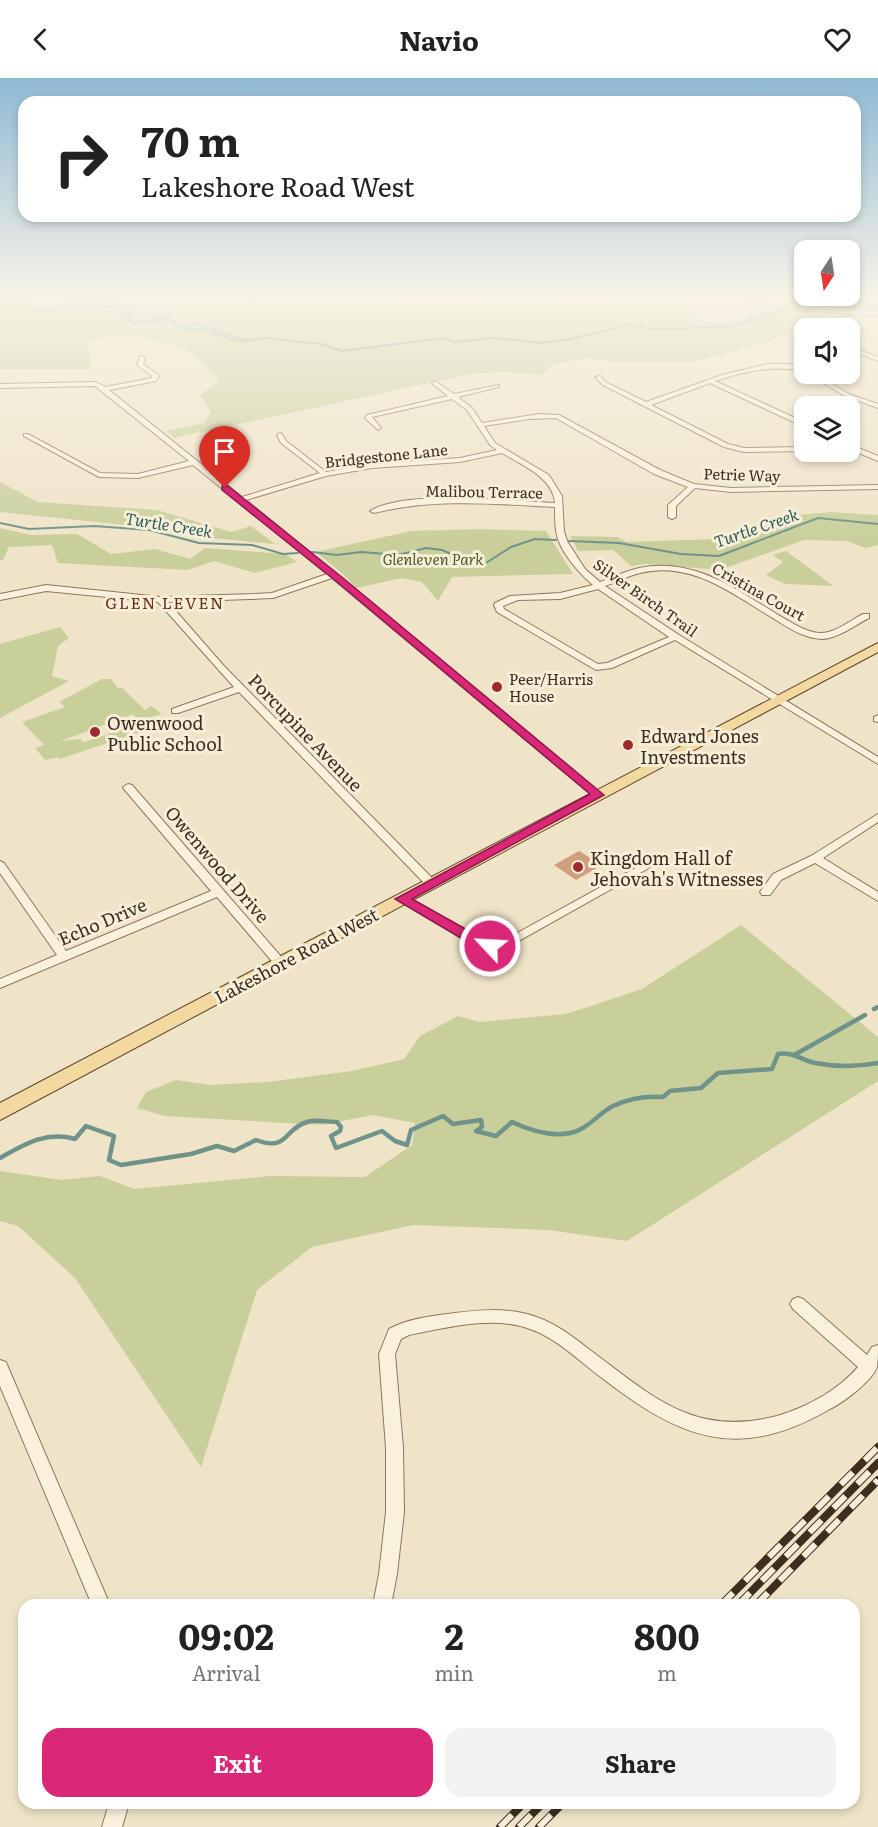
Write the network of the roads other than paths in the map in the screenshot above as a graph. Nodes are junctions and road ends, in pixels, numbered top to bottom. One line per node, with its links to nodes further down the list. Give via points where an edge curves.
1 (154, 380): 9 (street)
2 (601, 380): 11 (street)
3 (719, 380): 4 (street)
4 (712, 382): 11 (street); 13 (street)
5 (435, 383): 10 (street, Silver Birch Trail)
6 (828, 384): 12 (street)
7 (0, 386): 9 (street, via 96,384)
8 (496, 386): 10 (street)
9 (104, 389): 22 (street)
10 (455, 396): 14 (street, Silver Birch Trail); 15 (street, via 369,416)
11 (644, 405): 18 (street, via 726,446 744,450)
12 (878, 406)
13 (794, 420)
14 (480, 425): 20 (street, Silver Birch Trail, via 492,444); 24 (street, Petrie Way, via 557,416 657,472)
15 (378, 428)
16 (26, 435): 22 (street, via 99,475 138,476)
17 (280, 435): 23 (street, via 283,442)
18 (794, 449)
19 (860, 451): 21 (street)
20 (503, 452): 23 (street, Bridgestone Lane); 27 (street, Silver Birch Trail, via 543,475 558,496)
21 (878, 459)
22 (195, 462): 26 (street)
23 (325, 474): 26 (street, Bridgestone Lane)
24 (693, 486): 25 (street, Petrie Way, via 731,490); 29 (street, via 672,505)
25 (878, 487)
26 (240, 500): 30 (street)
27 (558, 505): 28 (street, Malibou Terrace, via 450,501 401,505); 31 (street, Silver Birch Trail, via 566,547 582,571)
28 (374, 512)
29 (672, 517)
30 (332, 576): 33 (street, via 264,596); 42 (street)
31 (601, 586): 34 (street, Cristina Court, via 656,569 699,574 723,583 796,628 818,636); 35 (street, Silver Birch Trail); 35 (street, via 554,597 508,598 499,607 596,667 609,666)
32 (0, 597): 33 (street, via 46,588)
33 (161, 600): 37 (street, Porcupine Avenue)
34 (866, 616)
35 (676, 637): 38 (street, Silver Birch Trail)
36 (878, 647): 38 (main road, Lakeshore Road West)
37 (241, 688): 39 (street); 47 (street, Porcupine Avenue)
38 (777, 699): 40 (street, Silver Birch Trail); 42 (main road, Lakeshore Road West)
39 (175, 711)
40 (878, 760)
41 (128, 787): 48 (street, Owenwood Drive)
42 (598, 795): 47 (main road, Lakeshore Road West)
43 (878, 817): 44 (street)
44 (815, 858): 49 (street, via 777,877); 50 (street)
45 (652, 862): 51 (street, via 501,947 481,944)
46 (0, 865): 52 (street)
47 (431, 884): 51 (main road, Lakeshore Road West)
48 (218, 892): 52 (street, Echo Drive); 53 (street, Owenwood Drive)
49 (766, 892)
50 (878, 897)
51 (402, 899): 53 (main road, Lakeshore Road West)
52 (64, 957): 54 (street, Echo Drive)
53 (280, 963): 55 (main road, Lakeshore Road West)
54 (0, 984)
55 (0, 1112)
56 (798, 1304): 59 (street)
57 (878, 1352): 59 (street)
58 (0, 1367): 60 (street)
59 (869, 1367): 61 (street, via 842,1394 813,1412 757,1430 729,1433 697,1426 654,1408 575,1347 530,1322 486,1317 406,1328 395,1334 387,1354 396,1505)
60 (98, 1599)
61 (384, 1599)
62 (117, 1809): 63 (street)
63 (112, 1827)

